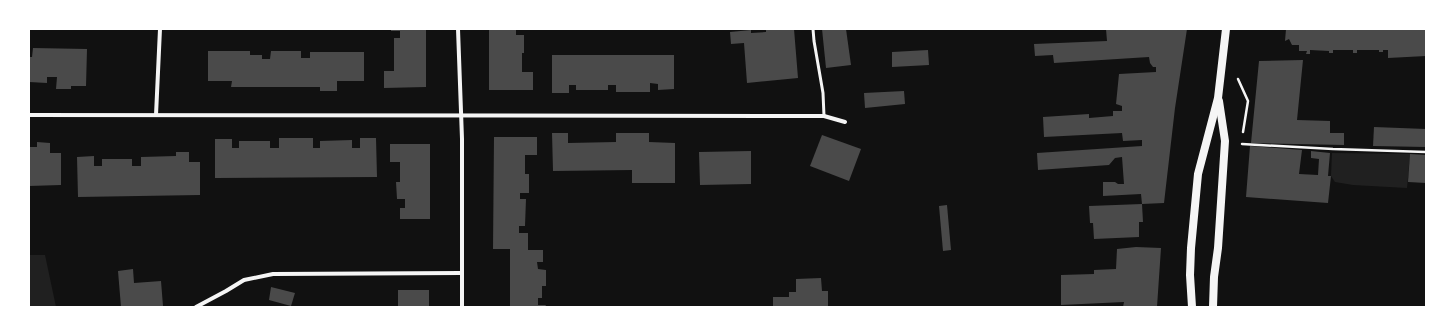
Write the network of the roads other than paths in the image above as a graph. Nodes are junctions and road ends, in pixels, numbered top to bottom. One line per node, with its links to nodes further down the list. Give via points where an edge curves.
1 (160, 29): 7 (street)
2 (458, 29): 8 (street)
3 (813, 29): 9 (lane)
4 (1226, 29): 5 (main road)
5 (1218, 98): 14 (main road, via 1198,174 1191,248); 15 (main road, via 1225,141)
6 (29, 115): 7 (street)
7 (156, 115): 8 (street)
8 (461, 116): 9 (street); 11 (street)
9 (824, 116): 10 (street)
10 (845, 122)
11 (461, 273): 12 (street, via 273,274 244,280); 13 (street)
12 (196, 307)
13 (462, 307)
14 (1192, 307)
15 (1214, 307)

